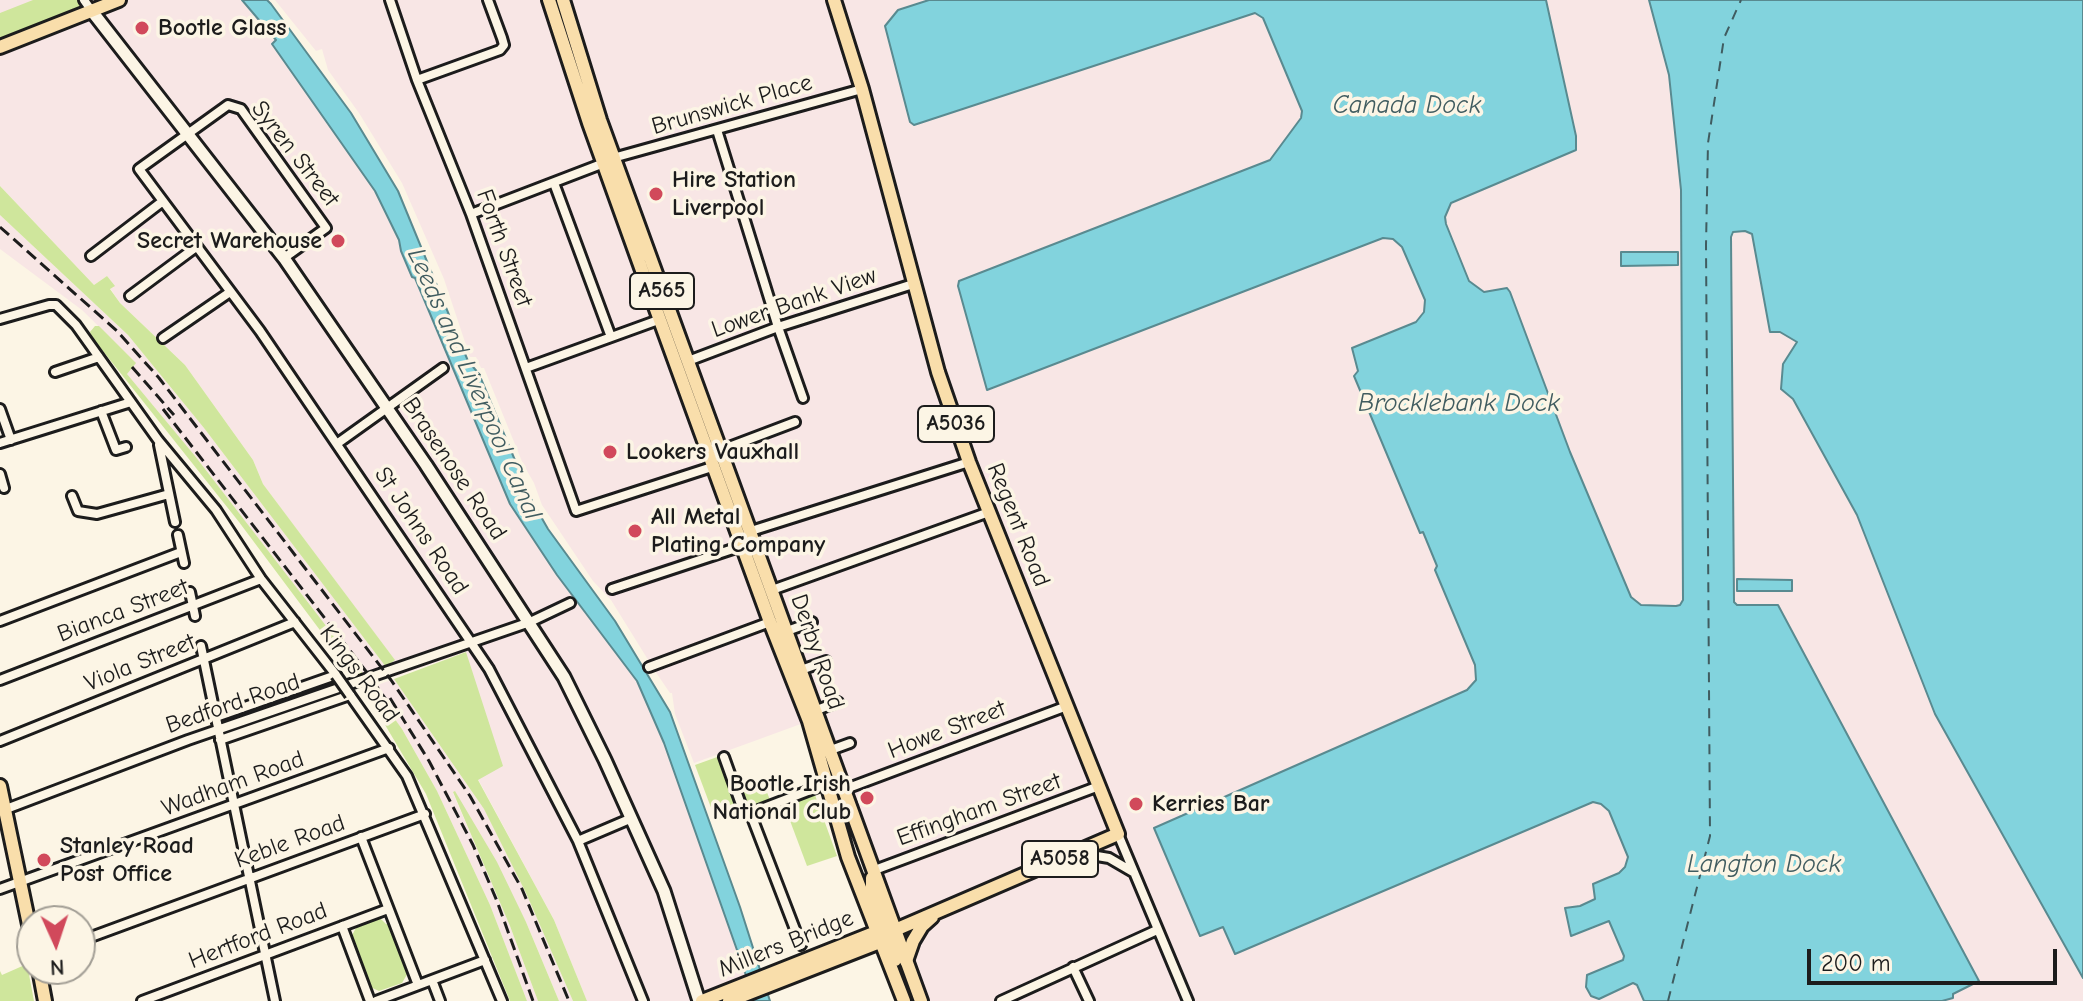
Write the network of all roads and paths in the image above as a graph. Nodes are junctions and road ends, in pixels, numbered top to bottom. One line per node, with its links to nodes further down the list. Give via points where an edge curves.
1 (119, 0): 7 (main road)
2 (390, 0): 9 (street, Forth Street)
3 (488, 0): 9 (street, via 504,45 500,50)
4 (549, 0): 13 (main road, Derby Road / A565)
5 (563, 0): 13 (main road, Derby Road / A565)
6 (834, 0): 10 (main road, Regent Road / A5036)
7 (87, 5): 8 (main road); 12 (main road, Brasenose Road)
8 (0, 47)
9 (417, 80): 16 (street, Forth Street)
10 (862, 89): 11 (street, Brunswick Place); 20 (main road, Regent Road / A5036)
11 (717, 130): 13 (street, Brunswick Place); 25 (street)
12 (187, 133): 15 (street, St Johns Road, via 139,169); 19 (main road, Brasenose Road); 19 (street, Syren Street, via 228,105 241,109 326,228)
13 (609, 161): 14 (street, Brunswick Place); 24 (main road, Derby Road / A565); 29 (main road, Derby Road / A565)
14 (554, 183): 16 (street, Brunswick Place); 26 (street)
15 (163, 201): 17 (street, St Johns Road); 18 (street)
16 (471, 214): 31 (street, Forth Street)
17 (196, 247): 21 (street, St Johns Road); 22 (street)
18 (91, 256)
19 (284, 258): 36 (main road, Brasenose Road)
20 (913, 284): 25 (street, Lower Bank View); 45 (main road, Regent Road / A5036)
21 (230, 292): 27 (street); 42 (street, St Johns Road)
22 (130, 296)
23 (0, 319): 28 (street, Kings Road, via 56,305)
24 (661, 319): 26 (street); 46 (main road, Derby Road / A565)
25 (778, 327): 29 (street, Lower Bank View); 33 (street)
26 (611, 337): 31 (street)
27 (163, 338)
28 (99, 357): 32 (street); 34 (street, Kings Road)
29 (688, 361): 44 (main road, Derby Road / A565)
30 (443, 368): 36 (street)
31 (526, 368): 46 (street, Forth Street, via 576,511)
32 (55, 372)
33 (803, 398)
34 (131, 402): 37 (street); 40 (street, Kings Road)
35 (0, 409): 39 (street)
36 (387, 409): 42 (street); 65 (main road, Brasenose Road)
37 (101, 411): 39 (street); 43 (street, via 112,451)
38 (795, 422): 44 (street)
39 (11, 440): 41 (street)
40 (158, 440): 47 (street); 56 (street, Kings Road, via 216,510)
41 (0, 443)
42 (338, 443): 69 (street, St Johns Road)
43 (126, 447)
44 (721, 450): 51 (main road, Derby Road / A565)
45 (969, 462): 49 (main road, Regent Road / A5036); 51 (street)
46 (715, 466): 53 (main road, Derby Road / A565)
47 (169, 494): 48 (street, via 97,514 78,511); 50 (street)
48 (72, 496)
49 (989, 512): 58 (street); 79 (main road, Regent Road / A5036)
50 (175, 522)
51 (751, 531): 58 (main road, Derby Road / A565)
52 (178, 535): 54 (street)
53 (742, 546): 57 (street); 66 (main road, Derby Road / A565)
54 (181, 552): 55 (street); 63 (street)
55 (184, 563)
56 (261, 579): 61 (street, Bianca Street); 64 (street, Kings Road)
57 (612, 589)
58 (772, 590): 68 (main road, Derby Road / A565)
59 (190, 592): 61 (street)
60 (570, 603): 65 (street, Bedford Road)
61 (193, 606): 62 (street); 76 (street, Bianca Street)
62 (195, 616)
63 (0, 621)
64 (295, 622): 71 (street, Viola Street); 75 (street, Kings Road)
65 (530, 622): 69 (street, Bedford Road); 96 (main road, Brasenose Road, via 564,677)
66 (770, 622): 73 (street); 88 (main road, Derby Road / A565, via 809,721)
67 (812, 622): 68 (street)
68 (787, 631): 74 (main road, Derby Road / A565)
69 (471, 642): 82 (street, Bedford Road); 99 (street, St Johns Road)
70 (201, 646): 71 (street)
71 (204, 660): 81 (street); 83 (street, Viola Street)
72 (826, 661): 74 (street)
73 (649, 667)
74 (801, 670): 80 (main road, Derby Road / A565)
75 (336, 675): 77 (street, Kings Road, bridge); 81 (street, Bedford Road)
76 (0, 680)
77 (350, 695): 82 (street, Bedford Road); 85 (street, Kings Road)
78 (838, 702): 80 (street)
79 (1067, 706): 90 (main road, Regent Road / A5036); 91 (street, Howe Street)
80 (814, 711): 86 (main road, Derby Road / A565)
81 (216, 717): 82 (street)
82 (219, 735): 92 (street); 93 (street, Bedford Road)
83 (0, 741)
84 (850, 743): 86 (street)
85 (389, 748): 92 (street, Wadham Road); 94 (street, Kings Road)
86 (828, 751): 91 (main road, Derby Road / A565)
87 (724, 757): 95 (street, via 743,810)
88 (826, 784): 95 (street, via 788,805); 111 (main road, Derby Road / A565, via 848,857)
89 (0, 786): 93 (main road)
90 (1099, 786): 97 (main road, Regent Road / A5036); 101 (street, Effingham Street)
91 (842, 791): 101 (main road, Derby Road / A565)
92 (234, 805): 103 (street); 104 (street, Wadham Road)
93 (2, 811): 104 (main road)
94 (425, 814): 98 (street, Keble Road); 115 (street, Kings Road)
95 (755, 815): 113 (street)
96 (632, 818): 99 (street); 121 (main road, Brasenose Road)
97 (1118, 834): 100 (main road, Millers Bridge / A5058); 102 (street, Regent Road)
98 (361, 837): 103 (street, Keble Road); 107 (street)
99 (578, 841): 127 (street, St Johns Road)
100 (1075, 853): 102 (street, via 1109,858); 108 (main road, Millers Bridge / A5058)
101 (872, 871): 111 (main road, Derby Road / A565)
102 (1133, 872): 110 (street, Regent Road)
103 (249, 878): 112 (street, Keble Road); 114 (street)
104 (20, 883): 105 (street, Wadham Road); 106 (main road)
105 (0, 889)
106 (25, 905)
107 (388, 909): 109 (street, Hertford Road); 120 (street)
108 (937, 912): 111 (main road, Millers Bridge / A5058); 116 (main road, via 922,926)
109 (342, 926): 114 (street, Hertford Road); 124 (street)
110 (1157, 930): 117 (street); 133 (street, Regent Road)
111 (884, 934): 116 (main road, Derby Road / A565); 119 (main road, Millers Bridge / A5058); 129 (main road, Derby Road / A565)
112 (96, 935)
113 (801, 945)
114 (265, 955): 122 (street, Hertford Road); 123 (street)
115 (485, 960): 118 (street); 126 (street, Kings Road)
116 (906, 961): 130 (main road, Derby Road / A565)
117 (1073, 967): 131 (street); 132 (street)
118 (432, 980): 120 (street); 125 (street)
119 (769, 980): 121 (main road, Millers Bridge / A5058); 128 (main road, Millers Bridge / A5058)
120 (418, 985): 124 (street)
121 (704, 1000)
122 (142, 1001)
123 (275, 1001)
124 (373, 1001)
125 (440, 1001)
126 (502, 1001)
127 (643, 1001)
128 (729, 1001)
129 (904, 1001)
130 (921, 1001)
131 (1001, 1001)
132 (1089, 1001)
133 (1188, 1001)

